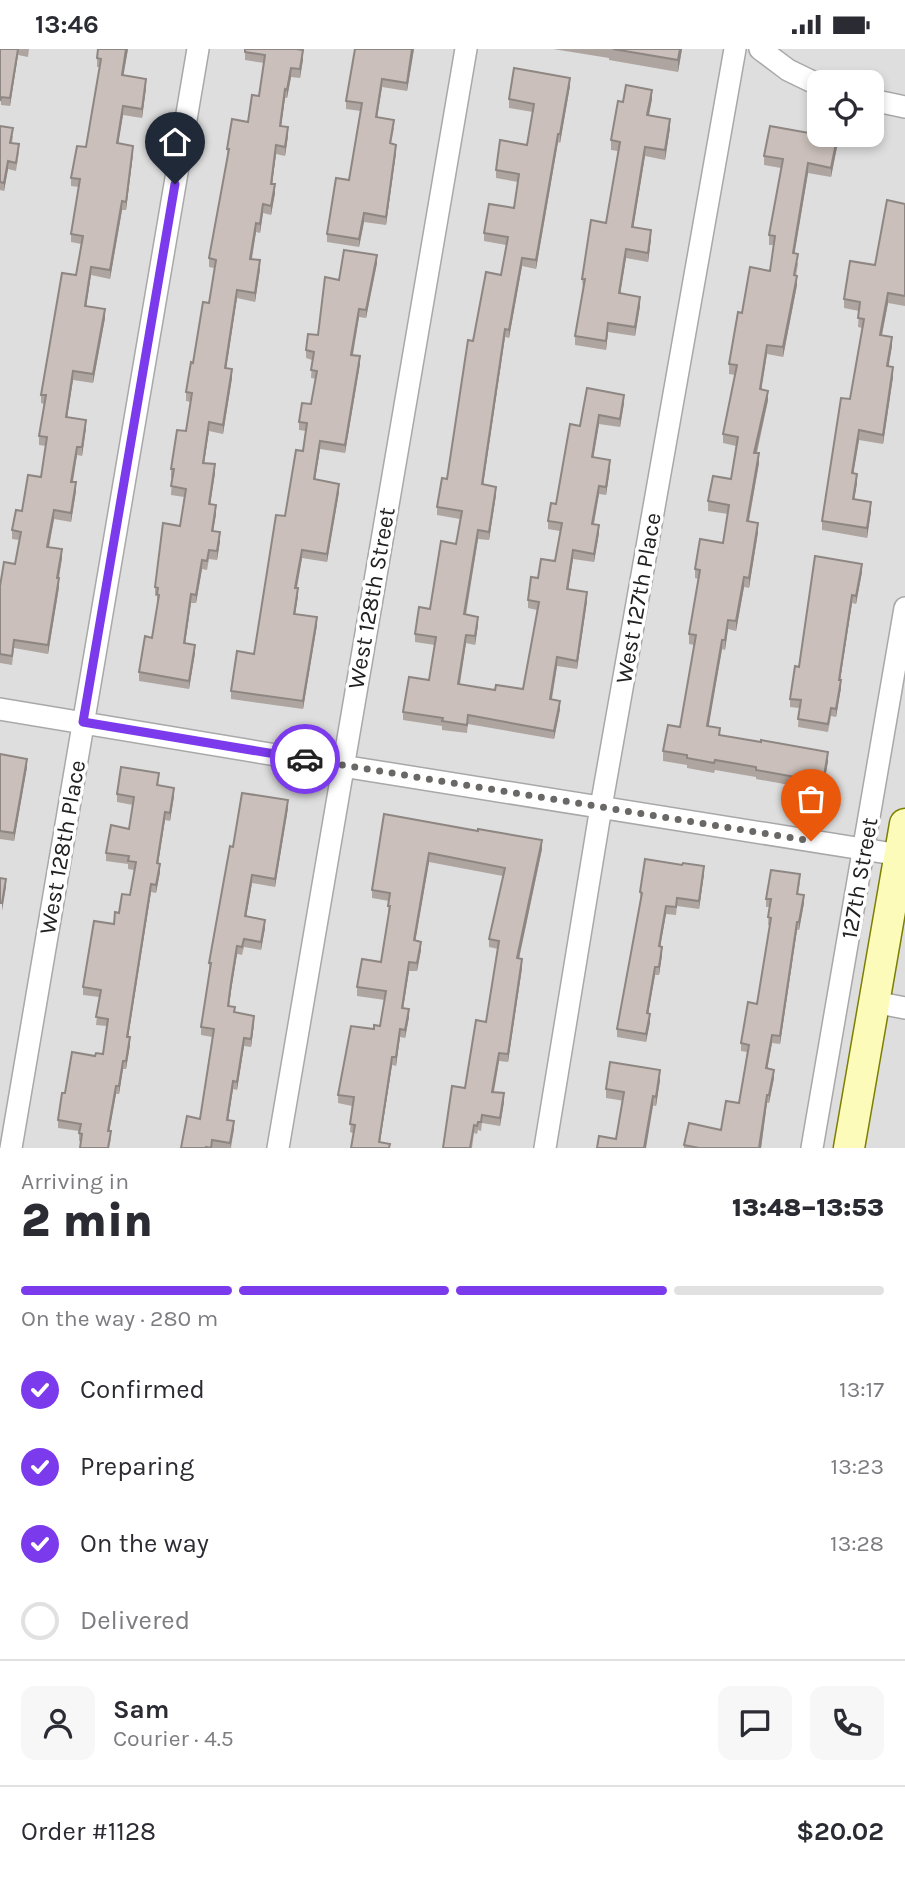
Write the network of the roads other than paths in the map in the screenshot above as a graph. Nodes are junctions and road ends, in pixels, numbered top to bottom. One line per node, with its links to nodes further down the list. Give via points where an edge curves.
1 (198, 49): 10 (street, West 128th Place)
2 (466, 49): 11 (street, West 128th Street)
3 (735, 49): 12 (street, West 127th Place)
4 (760, 49): 5 (street)
5 (807, 79)
6 (884, 103): 7 (street)
7 (905, 107)
8 (905, 608): 14 (street, 127th Street)
9 (0, 709): 10 (street)
10 (83, 722): 11 (street); 18 (street, West 128th Place)
11 (342, 766): 12 (street); 19 (street, West 128th Street)
12 (601, 807): 14 (street); 20 (street, West 127th Place)
13 (905, 824): 15 (main road)
14 (864, 849): 15 (street); 21 (street, 127th Street)
15 (900, 855): 16 (main road)
16 (874, 1002): 17 (street); 22 (main road)
17 (905, 1008)
18 (11, 1148)
19 (278, 1148)
20 (545, 1148)
21 (812, 1148)
22 (849, 1148)

